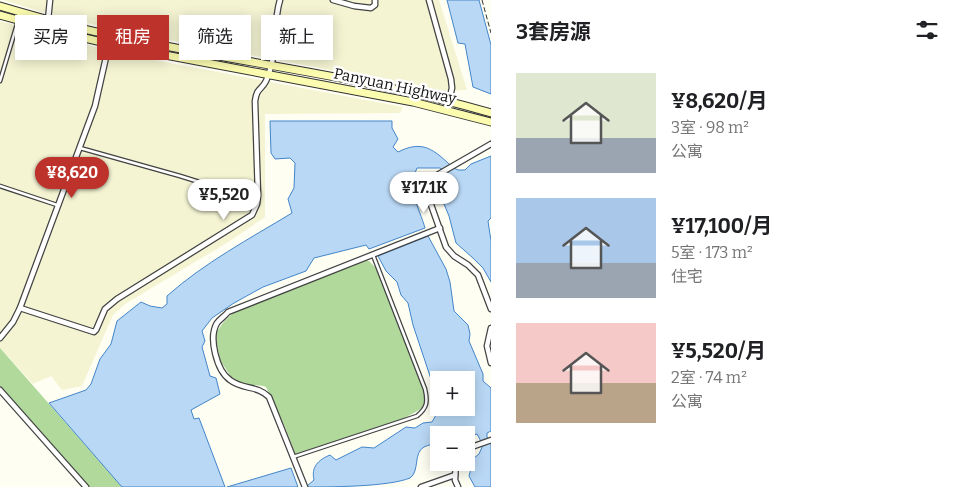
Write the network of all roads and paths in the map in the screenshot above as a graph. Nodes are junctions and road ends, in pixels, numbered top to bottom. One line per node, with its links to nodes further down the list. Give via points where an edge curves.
1 (50, 0): 10 (street)
2 (280, 0): 17 (street, via 275,17)
3 (333, 0): 4 (street, via 372,8)
4 (375, 0)
5 (429, 0): 20 (street, via 451,79)
6 (482, 0): 14 (path)
7 (0, 6): 9 (main road, Panyuan Highway)
8 (0, 15): 11 (main road, Panyuan Highway)
9 (31, 15)
10 (48, 15)
11 (15, 19)
12 (15, 30): 19 (lane)
13 (87, 30): 17 (main road, Panyuan Highway)
14 (491, 33)
15 (169, 55): 18 (main road, Panyuan Highway)
16 (107, 60): 24 (street)
17 (272, 66): 18 (street); 20 (main road, Panyuan Highway)
18 (269, 74): 22 (main road, Panyuan Highway, via 413,102); 26 (street, via 258,89 255,101)
19 (0, 81)
20 (449, 101): 21 (main road, Panyuan Highway)
21 (491, 113)
22 (491, 122)
23 (491, 144): 28 (street, via 432,178 428,185 429,199)
24 (80, 148): 26 (lane, via 231,192); 27 (street)
25 (0, 186): 27 (lane)
26 (258, 195): 30 (street, via 252,215 110,304 94,332)
27 (59, 205): 30 (street)
28 (440, 228): 29 (street); 31 (street, via 446,247 478,275)
29 (373, 255): 38 (lane, via 428,401 417,416); 38 (street, via 228,312 217,324 215,352 222,370 230,380 261,390 269,397)
30 (20, 308): 33 (street)
31 (491, 309)
32 (491, 328): 34 (street, via 487,346)
33 (0, 338)
34 (491, 364)
35 (0, 390): 41 (street)
36 (491, 440): 37 (street)
37 (475, 446)
38 (293, 457): 42 (street)
39 (455, 471): 40 (street)
40 (455, 475): 43 (street); 44 (street)
41 (86, 487)
42 (305, 487)
43 (421, 487)
44 (458, 487)

